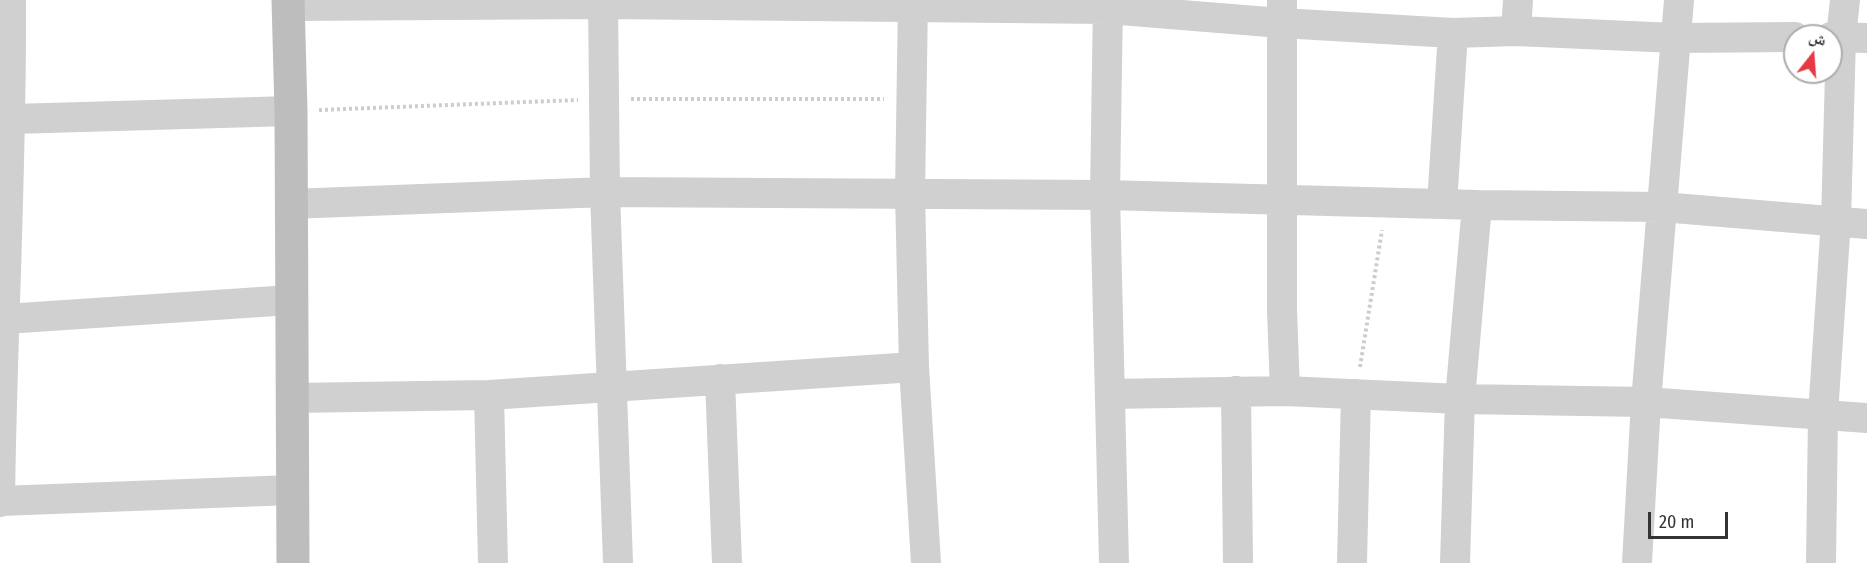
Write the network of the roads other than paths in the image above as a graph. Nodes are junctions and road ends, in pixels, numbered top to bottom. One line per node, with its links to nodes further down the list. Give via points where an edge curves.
1 (11, 0): 16 (street)
2 (1518, 0): 10 (street)
3 (1679, 0): 14 (street)
4 (1845, 0): 13 (street)
5 (603, 2): 6 (street); 7 (street); 17 (street)
6 (288, 3): 15 (street)
7 (913, 4): 8 (street); 18 (street)
8 (1108, 4): 9 (street); 19 (street)
9 (1281, 11): 11 (street); 20 (street)
10 (1516, 31): 11 (street); 14 (street)
11 (1453, 33): 22 (street)
12 (1783, 37): 14 (street)
13 (1846, 37): 25 (street)
14 (1675, 38): 24 (street)
15 (291, 111): 16 (street); 21 (street)
16 (12, 118): 28 (street)
17 (605, 192): 18 (street); 21 (street); 31 (street)
18 (910, 193): 19 (street); 29 (street)
19 (1105, 195): 20 (street); 35 (street)
20 (1282, 199): 22 (street); 33 (street)
21 (290, 204): 27 (street)
22 (1442, 204): 23 (street)
23 (1477, 205): 24 (street); 38 (street)
24 (1662, 207): 25 (street); 39 (street)
25 (1836, 220): 26 (street); 40 (street)
26 (1867, 224)
27 (290, 300): 28 (street); 37 (street)
28 (5, 319): 43 (street)
29 (914, 367): 30 (street); 48 (street)
30 (720, 379): 31 (street); 47 (street)
31 (611, 388): 34 (street); 46 (street)
32 (1236, 391): 33 (street); 35 (street); 50 (street)
33 (1285, 391): 36 (street)
34 (489, 394): 37 (street); 45 (street)
35 (1110, 394): 49 (street)
36 (1356, 394): 38 (street); 51 (street)
37 (291, 398): 42 (street)
38 (1460, 399): 39 (street); 52 (street)
39 (1646, 402): 40 (street); 53 (street)
40 (1822, 414): 41 (street); 54 (street)
41 (1867, 418)
42 (292, 490): 43 (street); 44 (street)
43 (0, 502)
44 (293, 563)
45 (493, 563)
46 (618, 563)
47 (727, 563)
48 (926, 563)
49 (1114, 563)
50 (1238, 563)
51 (1352, 563)
52 (1455, 563)
53 (1637, 563)
54 (1821, 563)

